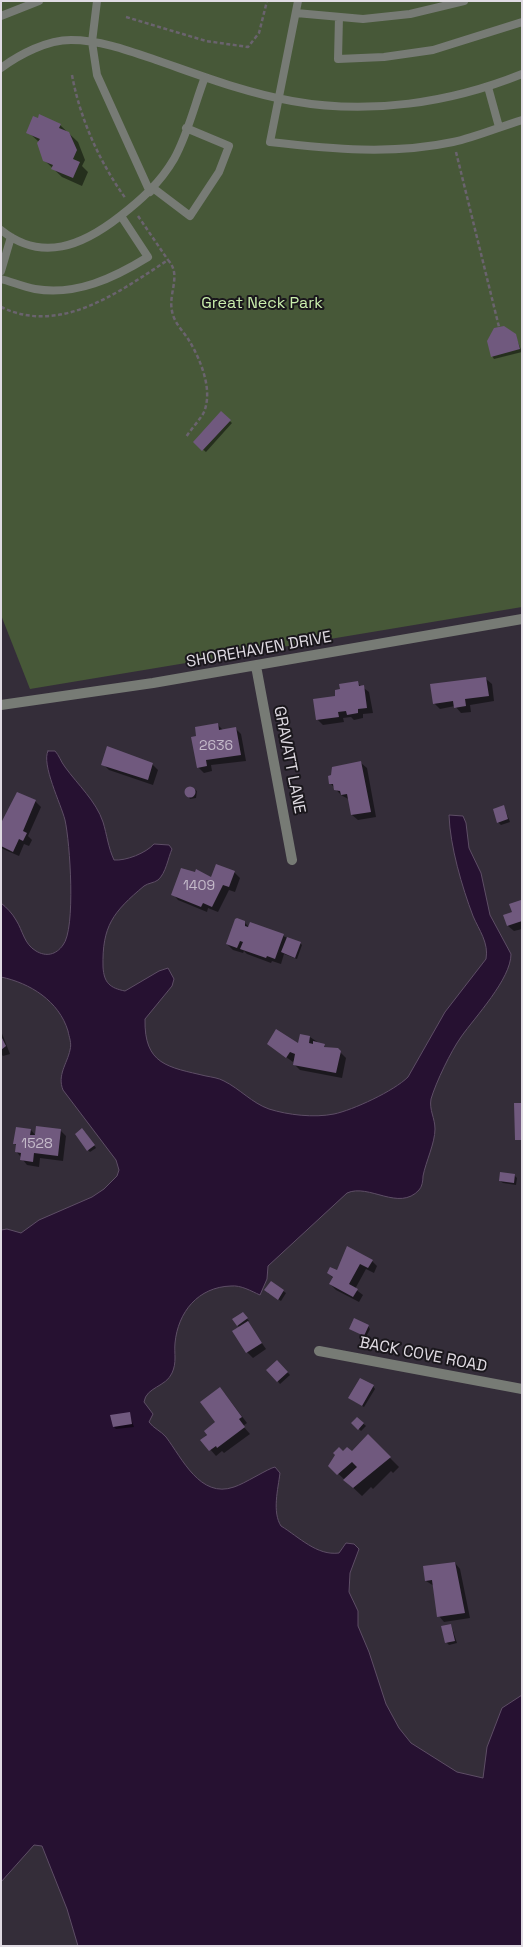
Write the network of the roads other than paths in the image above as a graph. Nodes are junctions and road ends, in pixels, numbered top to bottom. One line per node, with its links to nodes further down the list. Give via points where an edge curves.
1 (39, 1): 6 (lane)
2 (97, 1): 9 (lane)
3 (298, 1): 5 (lane)
4 (464, 1): 7 (lane, via 410,14 363,19)
5 (296, 13): 7 (lane); 14 (lane)
6 (1, 16)
7 (339, 17): 8 (lane, via 338,59 433,50)
8 (522, 22)
9 (92, 42): 10 (lane, via 60,41); 12 (lane, via 120,48); 18 (lane, via 97,75)
10 (2, 64)
11 (522, 74): 13 (lane)
12 (205, 77): 14 (lane); 17 (lane)
13 (488, 86): 14 (lane, via 426,101 385,106 346,106); 16 (lane)
14 (280, 99): 16 (lane, via 270,142 344,150 385,150 454,142)
15 (522, 120): 16 (lane)
16 (499, 127)
17 (186, 128): 18 (lane, via 175,157); 18 (lane, via 229,146 219,172 190,216)
18 (151, 190): 19 (lane)
19 (121, 216): 21 (lane, via 86,240 70,245 37,247); 23 (lane, via 148,257 122,273 100,283 66,289 35,289)
20 (1, 230): 21 (lane)
21 (11, 236): 22 (lane)
22 (1, 271)
23 (1, 279)
24 (522, 620): 25 (street, SHOREHAVEN DRIVE)
25 (256, 666): 26 (street, SHOREHAVEN DRIVE); 27 (street, GRAVATT LANE)
26 (1, 705)
27 (292, 860)
28 (318, 1351): 29 (street, BACK COVE ROAD)
29 (522, 1389)

